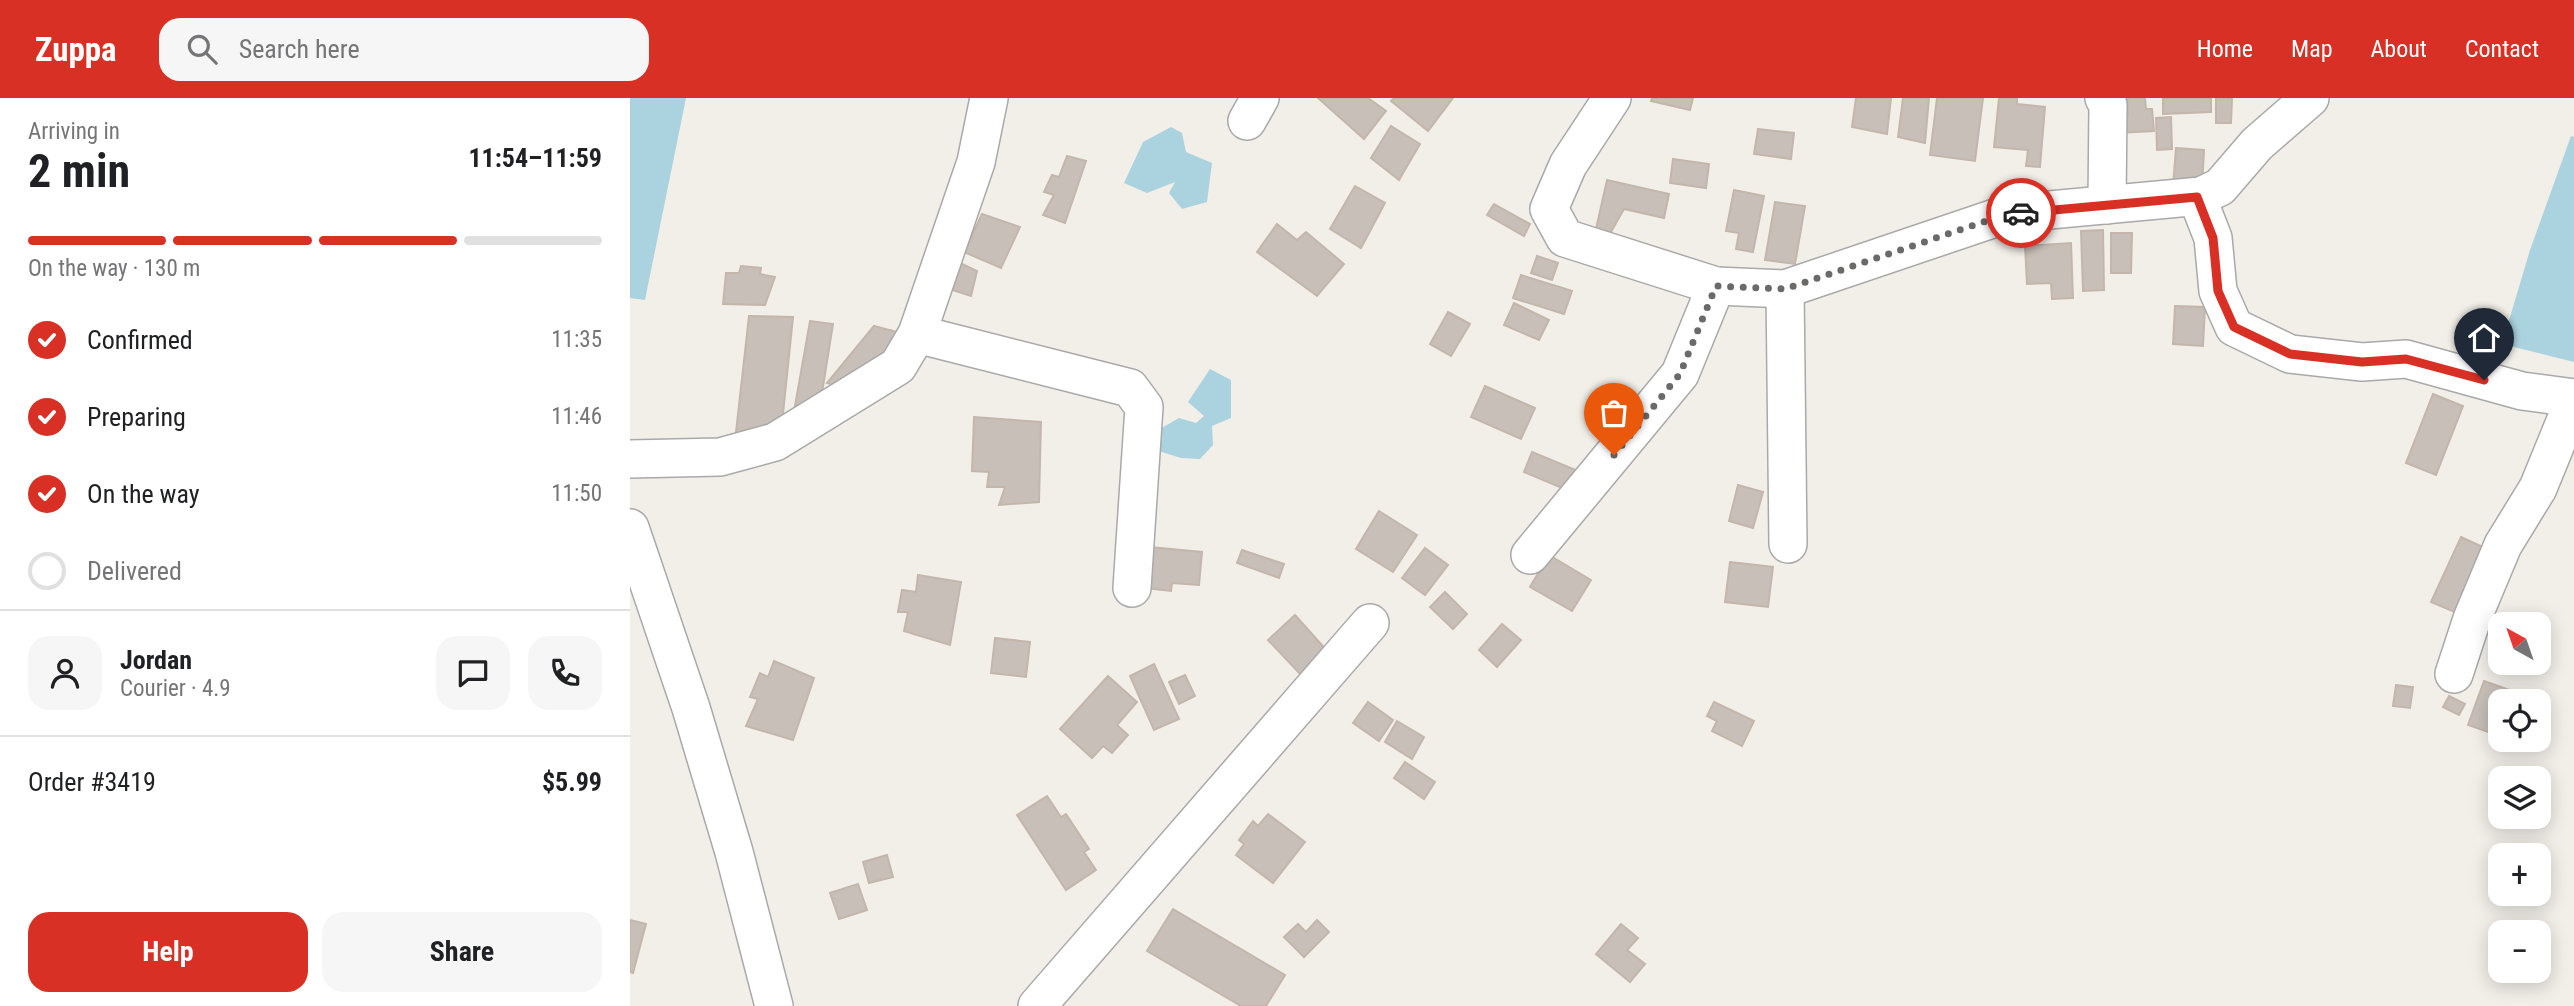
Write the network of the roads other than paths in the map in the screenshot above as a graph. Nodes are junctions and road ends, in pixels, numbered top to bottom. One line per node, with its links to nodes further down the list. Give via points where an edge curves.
1 (989, 98): 9 (street, via 976,162)
2 (1612, 98): 7 (street, via 1568,165 1549,209 1564,238)
3 (2104, 98): 6 (street, via 2108,105)
4 (2310, 98): 5 (street, via 2257,144 2220,187)
5 (2197, 197): 6 (street); 10 (street, via 2213,238 2218,291 2234,327 2290,354 2362,362 2406,359 2522,391)
6 (2107, 205): 8 (street, via 2007,214)
7 (1716, 286): 8 (street); 14 (street, via 1680,374)
8 (1785, 289): 13 (street)
9 (917, 334): 11 (street, via 898,366 775,442 720,457); 15 (street, via 1130,388 1144,407)
10 (2574, 399): 17 (street, via 2538,488 2503,545)
11 (630, 459)
12 (630, 528): 18 (street, via 691,708)
13 (1788, 544)
14 (1530, 555)
15 (1132, 588)
16 (1370, 623): 19 (street)
17 (2454, 674)
18 (774, 1006)
19 (1037, 1006)

